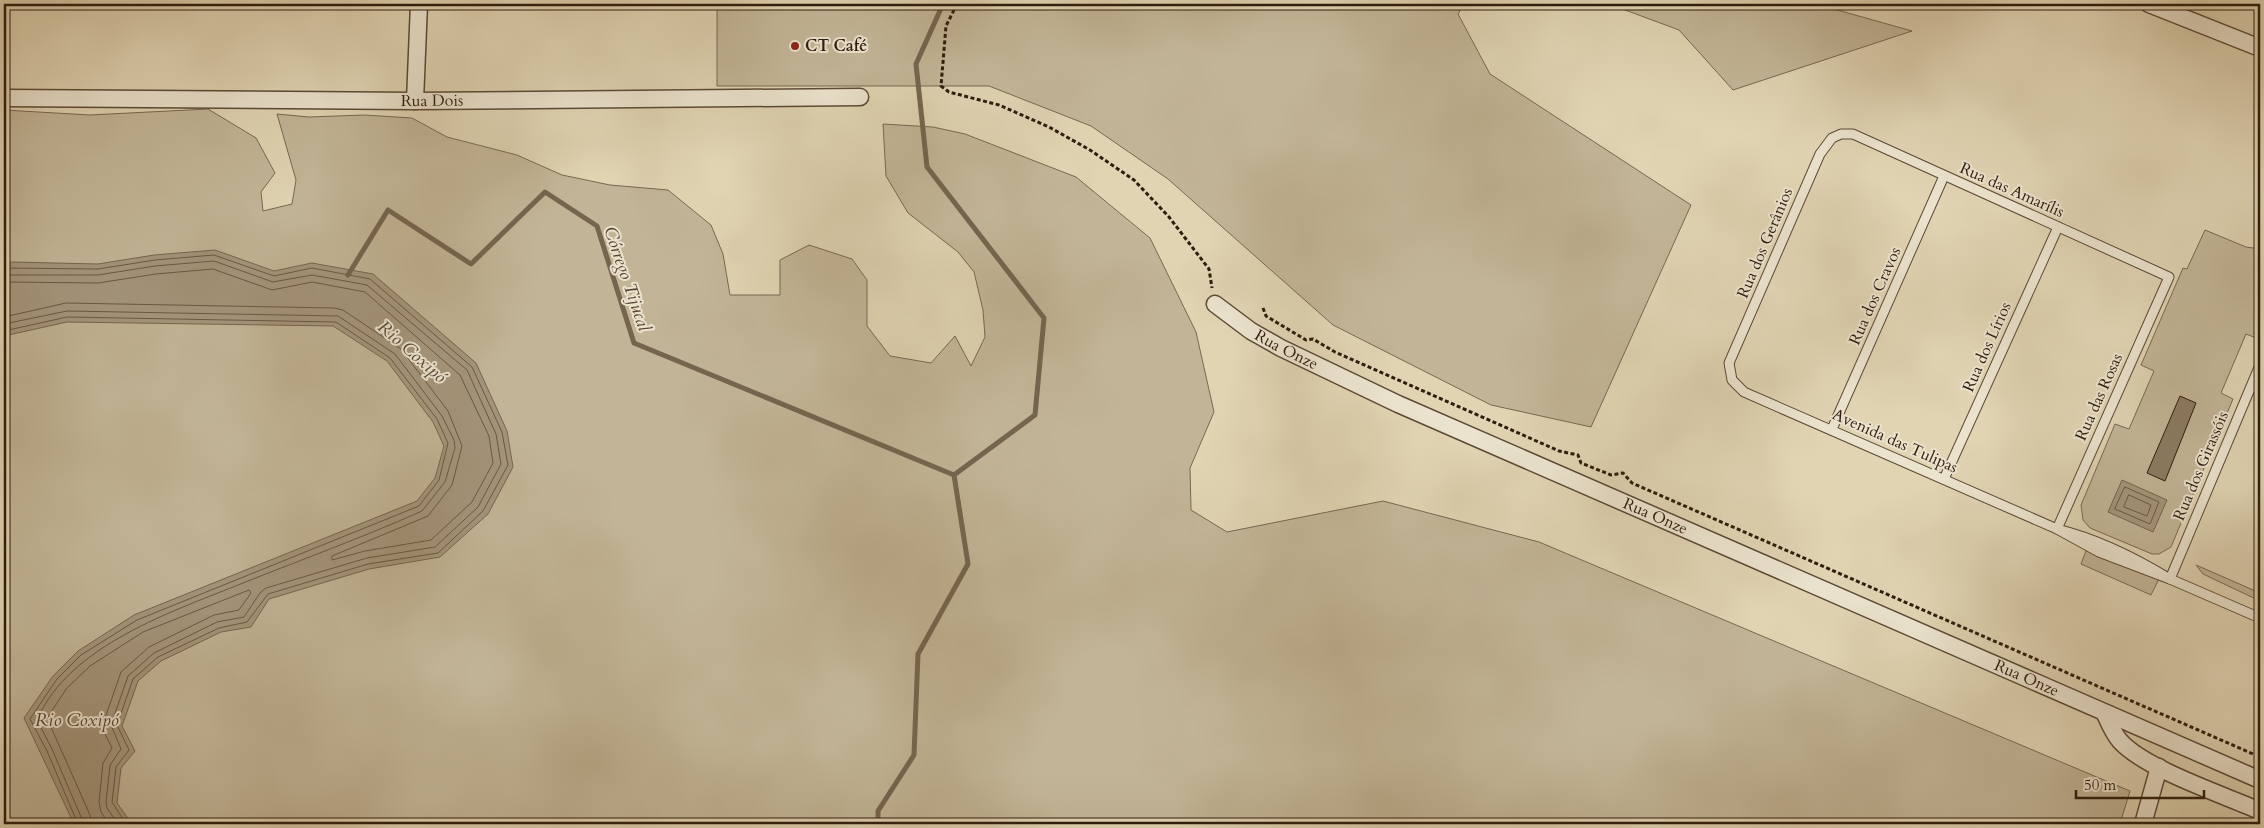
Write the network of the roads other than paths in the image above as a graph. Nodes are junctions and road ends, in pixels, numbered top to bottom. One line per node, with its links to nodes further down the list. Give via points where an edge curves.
1 (419, 4): 6 (street)
2 (2149, 4): 3 (street)
3 (2260, 48)
4 (860, 97): 6 (street, Rua Dois)
5 (4, 98): 6 (street, Rua Dois)
6 (415, 101)
7 (1841, 134): 8 (lane, Rua das Amarílis, via 1853,134); 13 (lane, Rua dos Gerânios, via 1832,138 1820,154 1729,363)
8 (1944, 176): 9 (lane, Rua das Amarílis); 14 (lane, Rua dos Cravos)
9 (2058, 227): 10 (lane, Rua das Amarílis); 15 (lane, Rua dos Lírios)
10 (2169, 277): 16 (lane, Rua das Rosas)
11 (1215, 304): 19 (street, Rua Onze, via 1281,348 1398,404)
12 (2260, 365): 17 (lane, Rua dos Girassóis)
13 (1729, 372): 14 (lane, Avenida das Tulipas, via 1744,392)
14 (1832, 429): 15 (lane, Avenida das Tulipas)
15 (1944, 479): 16 (lane, Avenida das Tulipas)
16 (2057, 529): 17 (lane, Avenida das Tulipas, via 2087,536)
17 (2170, 579): 18 (lane, Avenida das Tulipas)
18 (2260, 618)
19 (2105, 714): 20 (street, via 2119,740 2130,751); 21 (street, Rua Onze)
20 (2159, 767): 22 (street); 23 (street)
21 (2260, 780)
22 (2260, 811)
23 (2143, 824)

